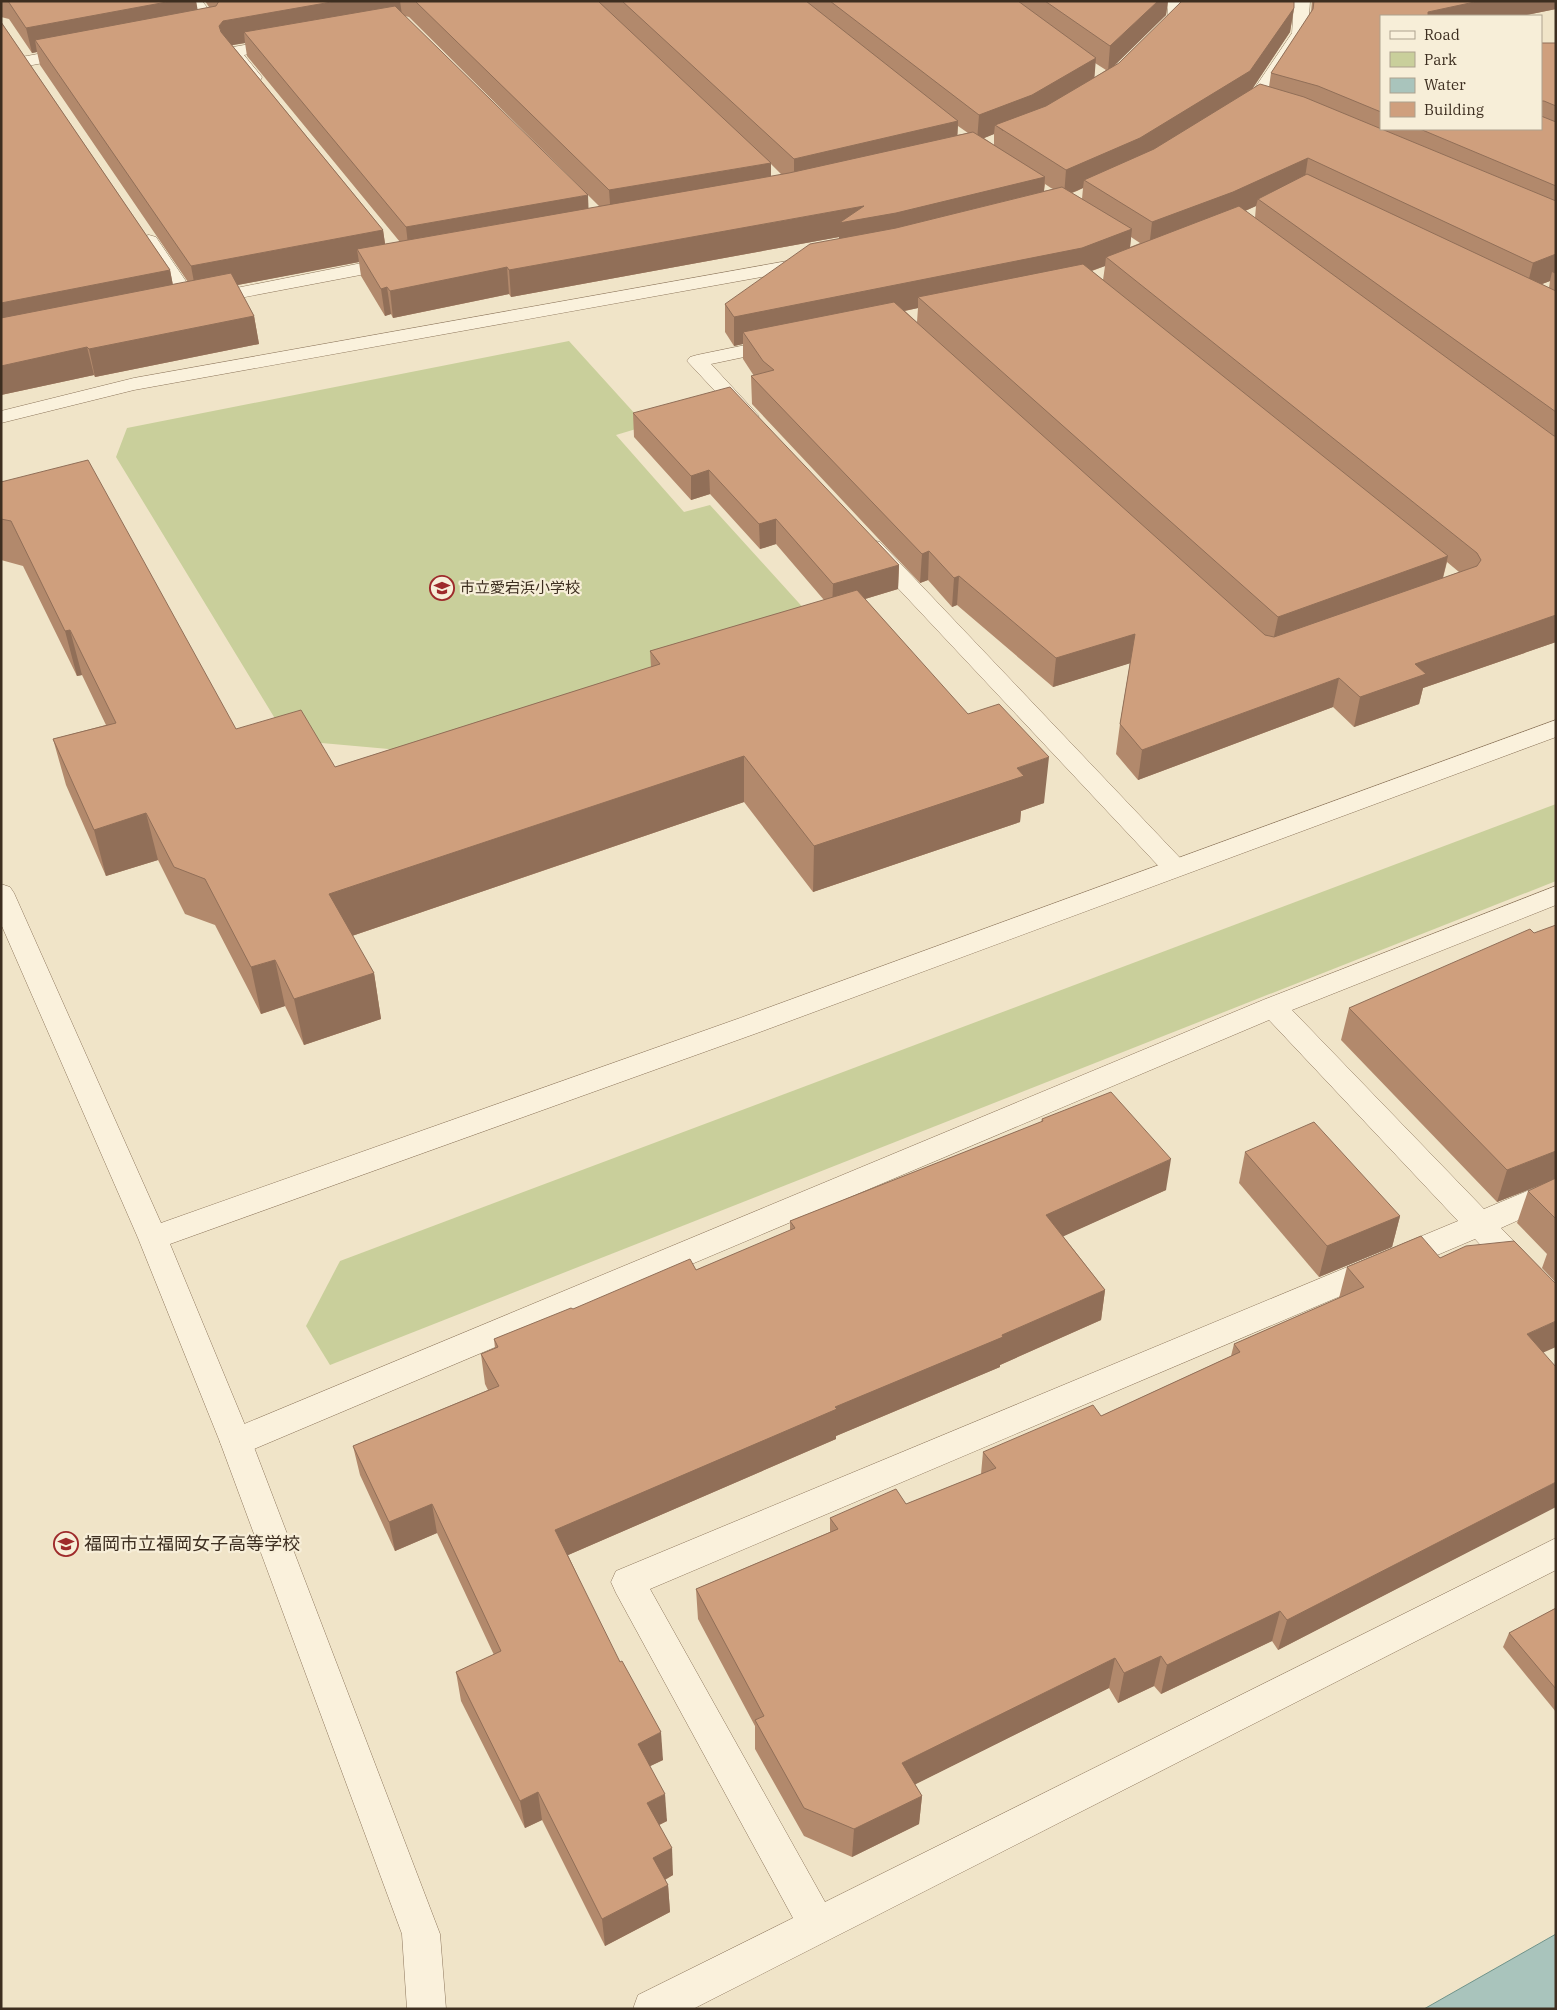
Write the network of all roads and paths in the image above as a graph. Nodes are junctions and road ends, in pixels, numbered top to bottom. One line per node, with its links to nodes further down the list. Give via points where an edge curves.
1 (193, 1): 4 (street, via 214,26)
2 (1175, 1): 8 (street, via 1176,17)
3 (1302, 1): 12 (street, via 1300,33 1263,105)
4 (186, 32)
5 (299, 40): 11 (street, via 234,52)
6 (17, 45): 9 (street)
7 (92, 49): 9 (street)
8 (1142, 50)
9 (27, 61): 10 (street)
10 (38, 77)
11 (265, 91)
12 (1220, 123)
13 (141, 230): 16 (street)
14 (390, 246): 16 (street, via 408,261)
15 (828, 260): 19 (street, via 134,384)
16 (190, 302): 17 (street)
17 (171, 306)
18 (802, 340): 20 (street, via 697,361)
19 (1, 416)
20 (765, 433)
21 (861, 535): 23 (street)
22 (1556, 728): 23 (street)
23 (1174, 868): 29 (street, via 750,1025)
24 (1, 893): 29 (street)
25 (1556, 895): 26 (street)
26 (1273, 1007): 28 (street); 31 (street)
27 (1556, 1190): 28 (street)
28 (1480, 1224): 30 (street); 33 (street, via 628,1582)
29 (153, 1238): 31 (street)
30 (1556, 1305)
31 (236, 1442): 34 (street, via 421,1934)
32 (1556, 1553): 33 (street)
33 (817, 1925): 35 (street)
34 (427, 2009)
35 (652, 2009)

